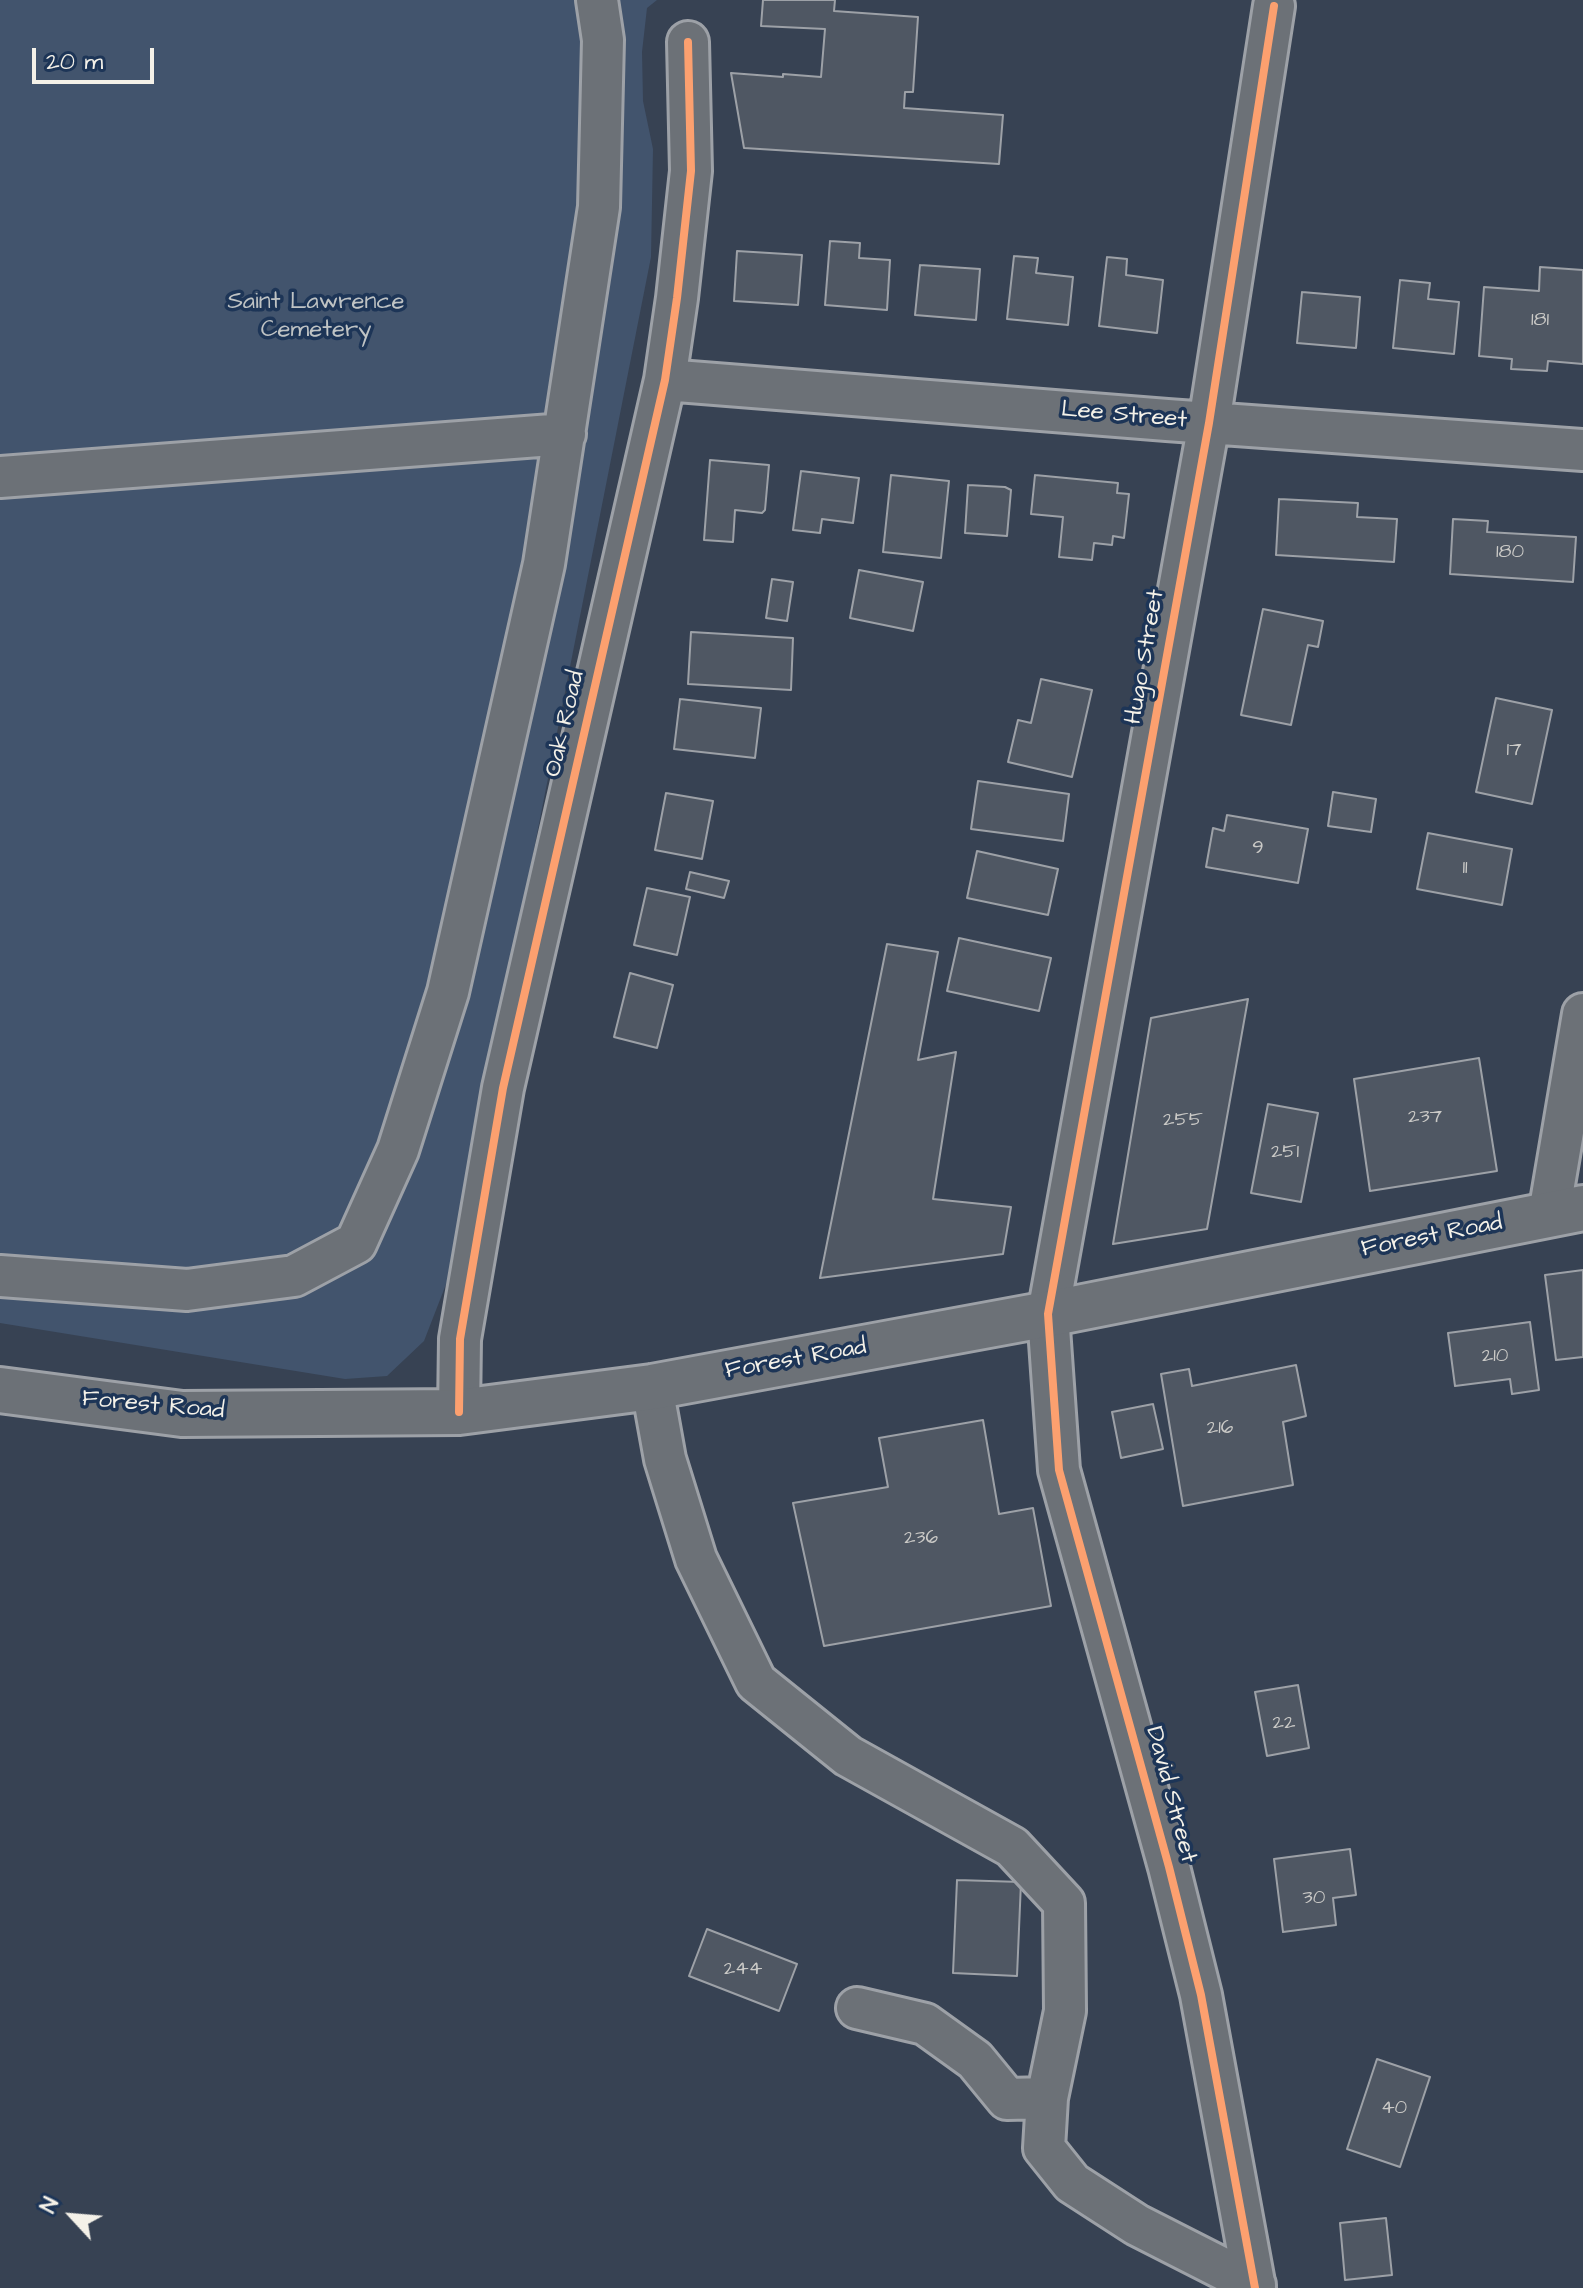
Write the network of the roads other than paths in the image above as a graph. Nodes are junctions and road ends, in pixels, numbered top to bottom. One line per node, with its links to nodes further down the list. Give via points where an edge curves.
1 (597, 0): 6 (street, via 603,40 599,207)
2 (1274, 6): 5 (street, Hugo Street)
3 (688, 42): 4 (street, Oak Road, via 691,171)
4 (665, 380): 5 (street, Lee Street); 15 (street, Oak Road, via 503,1088 460,1339)
5 (1209, 423): 7 (street, Lee Street); 12 (street, Hugo Street)
6 (565, 434): 8 (street); 11 (street, via 544,564 448,992 398,1150 356,1243 294,1276 187,1290)
7 (1583, 450)
8 (0, 477)
9 (1583, 1014): 10 (street)
10 (1566, 1211): 12 (main road, Forest Road)
11 (0, 1276)
12 (1048, 1314): 13 (main road, Forest Road); 18 (street, David Street, via 1059,1470 1201,1995)
13 (652, 1387): 15 (main road, Forest Road); 17 (street, via 665,1459 696,1559 756,1682 848,1756 1012,1847 1064,1903 1065,2011)
14 (0, 1390): 15 (main road, Forest Road, via 182,1414)
15 (459, 1412)
16 (857, 2008): 17 (street, via 925,2024 975,2060 1007,2099)
17 (1047, 2098): 18 (street, via 1044,2148 1072,2183)
18 (1250, 2287)

